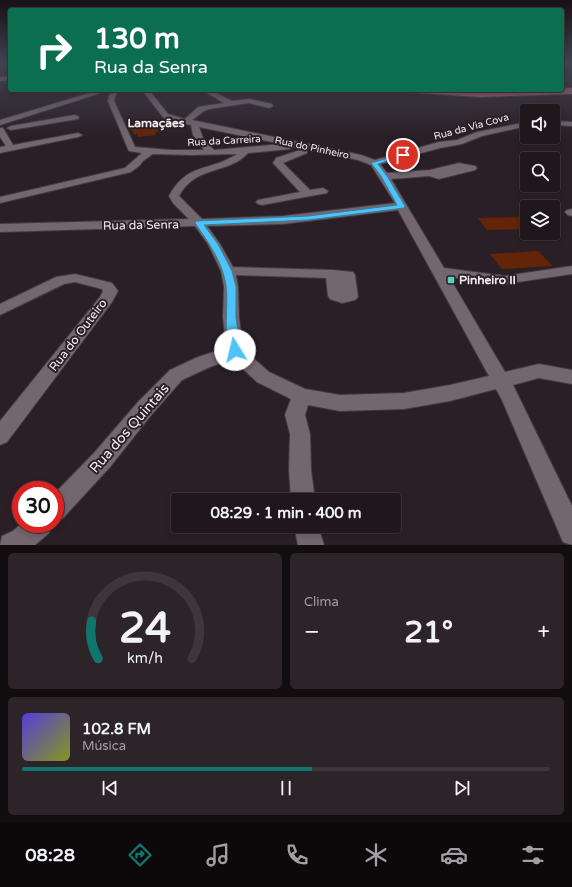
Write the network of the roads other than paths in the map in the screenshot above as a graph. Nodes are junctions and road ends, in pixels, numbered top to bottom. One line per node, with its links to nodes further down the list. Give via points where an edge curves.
1 (101, 92): 11 (street)
2 (115, 92): 20 (street, via 111,101)
3 (147, 92): 10 (street, Rua do Pinheiro, via 154,98 163,115)
4 (209, 92): 7 (street)
5 (442, 92): 6 (main road)
6 (517, 92)
7 (232, 104): 8 (street, via 249,97); 10 (street, via 201,109)
8 (269, 106)
9 (75, 117): 15 (street)
10 (191, 122): 17 (street, Rua do Pinheiro); 24 (street, via 196,134)
11 (0, 123)
12 (560, 123): 14 (street)
13 (520, 124): 26 (street, Rua da Via Cova)
14 (572, 124)
15 (0, 129): 18 (street)
16 (78, 135): 18 (street)
17 (298, 144): 19 (street, Rua do Pinheiro); 22 (street, Rua da Carreira)
18 (11, 148): 21 (street)
19 (314, 148): 26 (street, Rua do Pinheiro); 30 (street, via 279,160 278,163)
20 (132, 149): 23 (street, Rua da Carreira); 25 (street)
21 (0, 150)
22 (246, 150): 24 (street, Rua da Carreira); 34 (street, via 238,158 198,172 179,186 174,196)
23 (150, 152): 24 (street, Rua da Carreira); 25 (street)
24 (211, 152)
25 (136, 162): 31 (street, via 133,168 128,170)
26 (374, 163): 28 (street)
27 (430, 174): 28 (street)
28 (384, 176): 33 (street)
29 (323, 191): 30 (street)
30 (307, 193): 32 (street)
31 (0, 200)
32 (262, 202)
33 (401, 206): 34 (street, Rua da Senra, via 308,218); 38 (street)
34 (199, 223): 35 (street, Rua da Senra); 37 (street)
35 (0, 228)
36 (572, 270): 38 (street, via 505,280 457,272)
37 (228, 271): 39 (street); 41 (street)
38 (439, 272): 43 (street)
39 (333, 274)
40 (0, 310): 45 (street, Rua do Outeiro, via 62,280 75,278 107,286 111,291)
41 (235, 351): 44 (street, via 263,377); 47 (street, Rua dos Quintais, via 176,375)
42 (572, 377): 43 (street, via 539,370)
43 (501, 380): 44 (street, via 404,401 340,403); 50 (street)
44 (302, 396): 46 (street, via 295,415 300,434)
45 (0, 436)
46 (303, 493)
47 (64, 500)
48 (30, 533): 51 (street)
49 (308, 533): 52 (street)
50 (572, 533)
51 (11, 545)
52 (311, 545)

